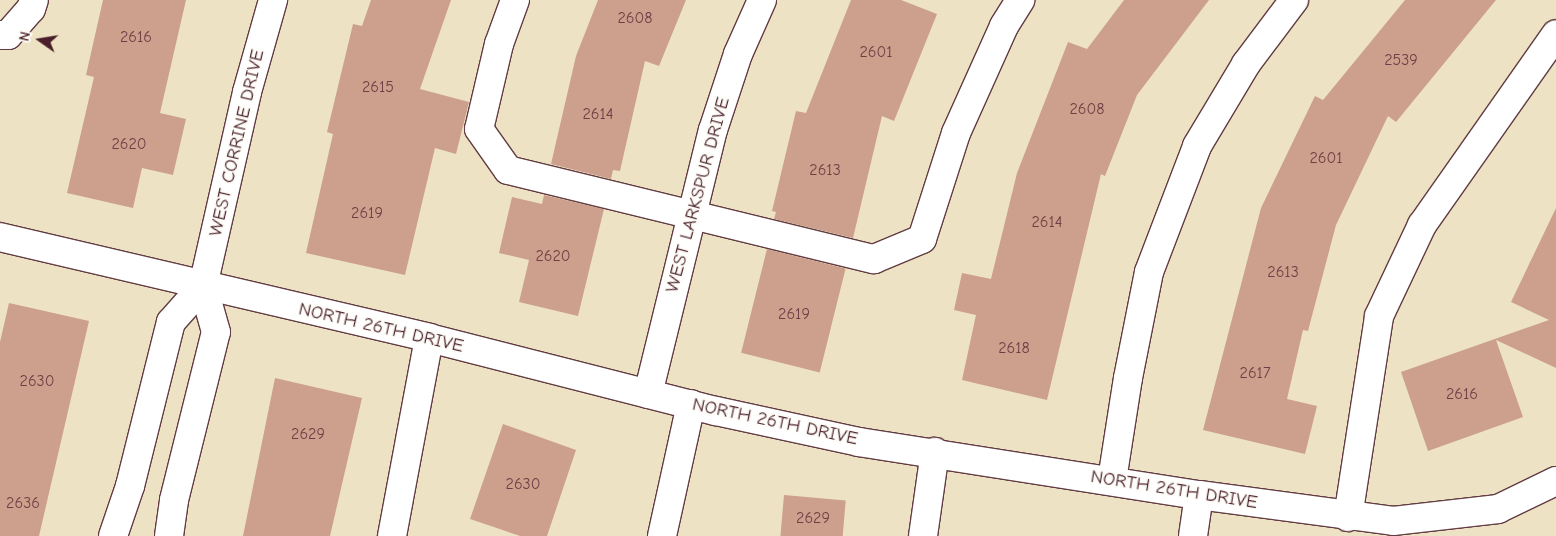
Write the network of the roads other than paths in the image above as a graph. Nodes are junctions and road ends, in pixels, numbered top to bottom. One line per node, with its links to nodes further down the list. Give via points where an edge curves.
1 (34, 0): 8 (street, via 31,9 8,34)
2 (273, 0): 11 (street, WEST CORRINE DRIVE, via 247,92)
3 (515, 0): 9 (street, via 499,44 479,129 508,170)
4 (762, 0): 9 (street, WEST LARKSPUR DRIVE, via 738,54 713,130)
5 (1020, 0): 9 (street, via 1004,26 956,133 922,239 874,259)
6 (1294, 0): 16 (street, via 1246,64 1198,146 1153,263 1128,378)
7 (1556, 34): 19 (street, via 1422,225 1379,316)
8 (0, 35)
9 (690, 217): 13 (street, WEST LARKSPUR DRIVE)
10 (0, 237): 11 (street, NORTH 26TH DRIVE)
11 (203, 286): 12 (street, NORTH 26TH DRIVE); 21 (street, WEST CORRINE DRIVE, via 171,322 130,486); 22 (street, WEST CORRINE DRIVE, via 216,332 174,500)
12 (429, 338): 13 (street, NORTH 26TH DRIVE); 23 (street)
13 (648, 394): 14 (street, NORTH 26TH DRIVE)
14 (692, 404): 15 (street, NORTH 26TH DRIVE, via 859,442); 24 (street)
15 (935, 452): 16 (street, NORTH 26TH DRIVE); 25 (street)
16 (1112, 480): 18 (street, NORTH 26TH DRIVE)
17 (1556, 481): 20 (street, NORTH 26TH DRIVE, via 1498,509)
18 (1199, 495): 19 (street, NORTH 26TH DRIVE); 26 (street)
19 (1348, 517): 20 (street, NORTH 26TH DRIVE)
20 (1394, 528)
21 (113, 536)
22 (169, 536)
23 (392, 536)
24 (662, 536)
25 (923, 536)
26 (1193, 536)

